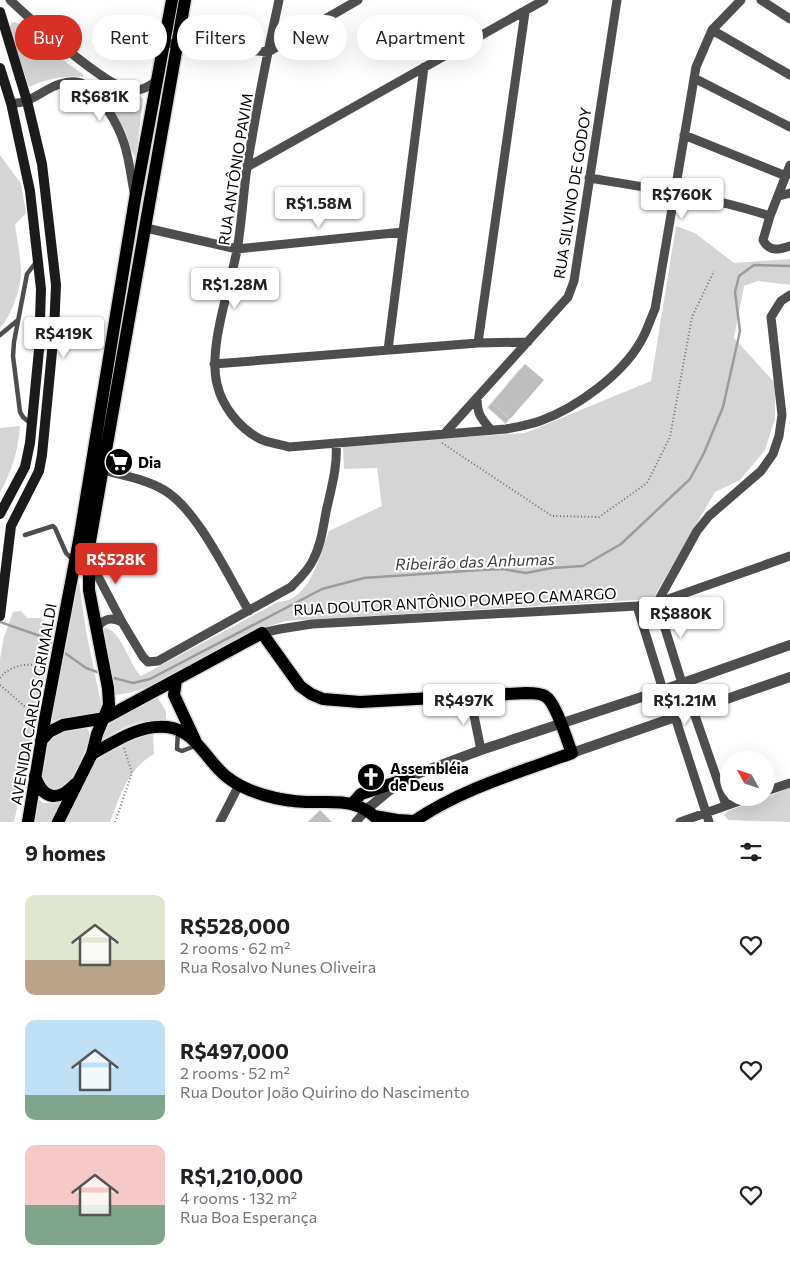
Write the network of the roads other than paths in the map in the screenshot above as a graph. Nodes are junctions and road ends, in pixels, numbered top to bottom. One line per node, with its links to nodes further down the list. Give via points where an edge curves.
1 (10, 0): 18 (street)
2 (172, 0): 14 (main road, AVENIDA CARLOS GRIMALDI)
3 (185, 0): 14 (main road, AVENIDA CARLOS GRIMALDI)
4 (279, 0): 15 (street, RUA ANTÔNIO PAVIM)
5 (358, 0): 15 (street)
6 (544, 0): 11 (street)
7 (617, 0): 30 (street, RUA SILVINO DE GODOY)
8 (741, 0): 13 (street)
9 (761, 0): 12 (street)
10 (0, 12): 23 (main road)
11 (525, 12): 16 (street); 45 (street)
12 (790, 19)
13 (712, 30): 19 (street); 20 (street, RUA ANTÔNIO PAVIM)
14 (171, 43): 15 (street); 21 (main road, AVENIDA CARLOS GRIMALDI); 36 (main road, AVENIDA CARLOS GRIMALDI)
15 (268, 52): 28 (street, RUA ANTÔNIO PAVIM)
16 (424, 67): 28 (street); 37 (street)
17 (0, 68): 24 (main road)
18 (101, 75): 21 (street, via 128,90 148,87); 22 (street)
19 (790, 75)
20 (694, 78): 25 (street); 26 (street, RUA ANTÔNIO PAVIM)
21 (158, 79): 34 (main road, AVENIDA CARLOS GRIMALDI)
22 (88, 88): 23 (street, via 76,81 62,83); 34 (street, via 119,130)
23 (27, 101): 24 (street); 62 (main road, via 42,164 56,285 42,455 39,471 11,526)
24 (11, 103): 40 (main road, via 30,191)
25 (790, 126)
26 (684, 135): 29 (street); 31 (street, RUA ANTÔNIO PAVIM)
27 (790, 165): 29 (street)
28 (247, 168): 39 (street, RUA ANTÔNIO PAVIM)
29 (786, 176): 33 (street)
30 (589, 178): 31 (street); 44 (street, RUA SILVINO DE GODOY, via 574,282 568,297)
31 (674, 192): 35 (street); 50 (street, RUA ANTÔNIO PAVIM, via 655,310 629,358 576,404 540,421)
32 (790, 193): 33 (street)
33 (779, 196): 35 (street)
34 (135, 199): 58 (main road, AVENIDA CARLOS GRIMALDI)
35 (770, 216): 38 (street, via 763,240 766,245 780,250)
36 (146, 228): 39 (street); 53 (main road, AVENIDA CARLOS GRIMALDI)
37 (403, 232): 39 (street); 46 (street)
38 (790, 246)
39 (237, 249): 47 (street, RUA ANTÔNIO PAVIM)
40 (38, 260): 42 (lane, via 28,274); 49 (main road, via 41,319)
41 (790, 296): 59 (street, via 781,301 771,317 782,415 772,454 761,471 709,516 697,531)
42 (18, 319): 43 (lane); 49 (lane, via 13,356 20,412)
43 (0, 336)
44 (528, 342): 45 (street); 48 (street, RUA SILVINO DE GODOY)
45 (478, 343): 46 (street)
46 (388, 350): 47 (street)
47 (214, 364): 52 (street, RUA ANTÔNIO PAVIM, via 217,384 226,406 242,427 260,439 289,447)
48 (477, 398): 50 (street, via 477,410); 51 (street, RUA SILVINO DE GODOY)
49 (33, 425): 54 (main road, via 25,467)
50 (491, 430): 51 (street, RUA ANTÔNIO PAVIM)
51 (445, 434): 52 (street, RUA ANTÔNIO PAVIM)
52 (336, 443): 61 (street, via 335,471 319,548 312,562 291,587)
53 (102, 470): 57 (main road, AVENIDA CARLOS GRIMALDI); 61 (street, via 164,490 183,505 202,530)
54 (0, 514)
55 (26, 535): 58 (lane, via 53,526 66,553)
56 (790, 556): 59 (street, RUA DOUTOR ANTÔNIO POMPEO CAMARGO)
57 (89, 559): 63 (street); 64 (main road, AVENIDA CARLOS GRIMALDI, via 89,590)
58 (75, 562): 76 (main road, AVENIDA CARLOS GRIMALDI)
59 (657, 603): 60 (street, RUA DOUTOR ANTÔNIO POMPEO CAMARGO); 69 (street)
60 (637, 606): 65 (street, RUA DOUTOR ANTÔNIO POMPEO CAMARGO, via 312,624); 70 (street)
61 (249, 611): 63 (street, via 152,663 143,657)
62 (1, 614)
63 (122, 622): 64 (street, via 109,618)
64 (96, 629): 73 (main road, AVENIDA CARLOS GRIMALDI, via 108,688 109,705)
65 (262, 633): 68 (main road, RUA DOUTOR ANTÔNIO POMPEO CAMARGO); 71 (main road, via 300,686 323,699 360,702)
66 (790, 645): 69 (street)
67 (790, 677): 72 (street)
68 (176, 680): 73 (main road, RUA DOUTOR ANTÔNIO POMPEO CAMARGO); 77 (main road, via 174,695)
69 (679, 684): 70 (street); 72 (lane)
70 (663, 690): 74 (street)
71 (470, 696): 74 (main road, via 544,695 550,699); 78 (street)
72 (684, 713): 79 (street); 87 (street); 91 (street)
73 (105, 718): 76 (main road, RUA DOUTOR ANTÔNIO POMPEO CAMARGO, via 63,725); 80 (main road, AVENIDA CARLOS GRIMALDI)
74 (562, 724): 78 (street); 79 (main road)
75 (178, 730): 77 (main road); 77 (lane, via 176,746 180,750); 80 (main road, via 167,727 134,732)
76 (41, 740): 81 (main road, AVENIDA CARLOS GRIMALDI)
77 (197, 743): 85 (main road, via 226,777)
78 (481, 750): 82 (street)
79 (572, 753): 92 (main road, via 468,791)
80 (92, 754): 83 (main road, AVENIDA CARLOS GRIMALDI)
81 (35, 776): 83 (main road, via 43,792 53,796 64,794); 93 (main road, AVENIDA CARLOS GRIMALDI)
82 (409, 778): 88 (main road, via 361,794); 90 (street, via 390,790)
83 (79, 780): 94 (main road, AVENIDA CARLOS GRIMALDI)
84 (790, 783): 86 (street)
85 (239, 785): 88 (main road, via 289,800); 95 (street)
86 (775, 788)
87 (720, 792)
88 (352, 804): 90 (main road)
89 (725, 806): 91 (street)
90 (374, 816): 92 (main road); 96 (street)
91 (708, 818): 97 (street)
92 (418, 820)
93 (28, 822)
94 (58, 822)
95 (220, 822)
96 (356, 822)
97 (680, 822)

